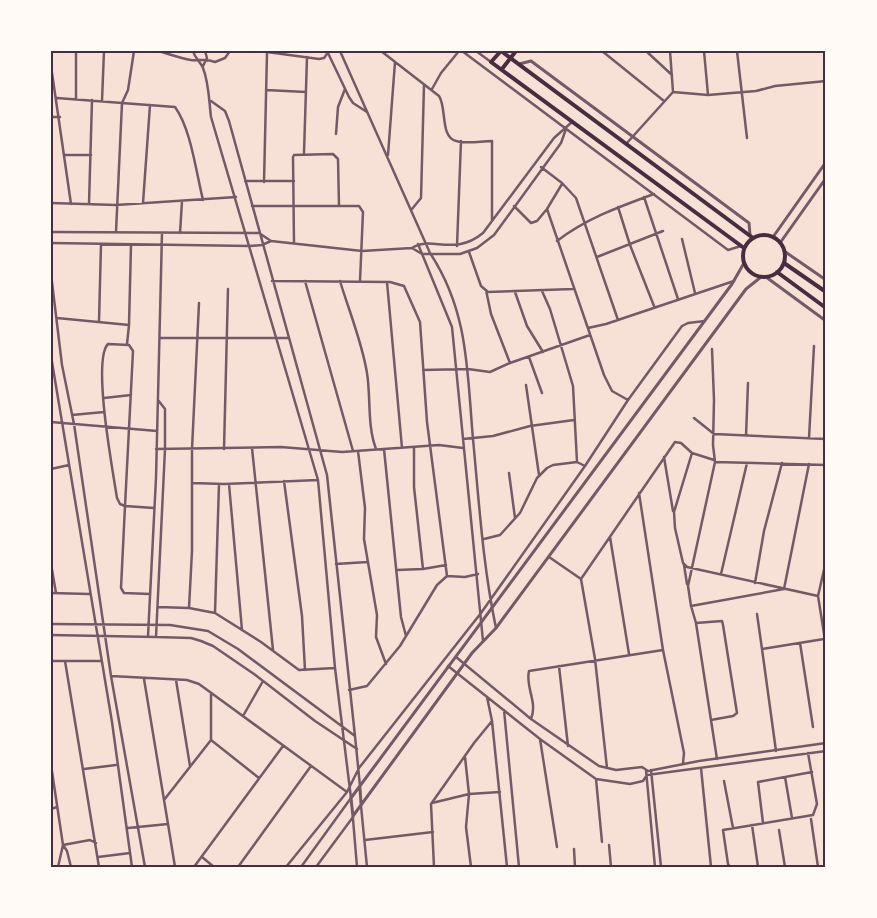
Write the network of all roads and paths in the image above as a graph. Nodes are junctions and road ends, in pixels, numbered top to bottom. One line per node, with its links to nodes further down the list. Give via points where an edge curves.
1 (76, 51): 42 (street)
2 (104, 51): 44 (street)
3 (134, 51): 47 (street, via 128,90)
4 (158, 51): 24 (street)
5 (193, 51): 24 (street)
6 (205, 51): 22 (street)
7 (230, 51): 22 (street, via 222,61)
8 (340, 51): 49 (street)
9 (381, 51): 25 (street)
10 (461, 51): 36 (street, via 441,73); 53 (street)
11 (476, 51): 26 (street)
12 (500, 51): 23 (main road); 26 (main road)
13 (516, 51): 23 (main road)
14 (602, 51): 46 (street)
15 (646, 51): 31 (street)
16 (670, 51): 31 (street)
17 (704, 51): 40 (street)
18 (737, 51): 39 (street)
19 (267, 52): 21 (street); 35 (street)
20 (328, 52): 21 (street, via 324,58); 34 (street)
21 (308, 56): 37 (street)
22 (207, 58): 24 (street); 29 (street)
23 (510, 59): 27 (main road); 30 (main road)
24 (195, 60): 29 (street)
25 (395, 62): 33 (street); 62 (street)
26 (491, 62): 30 (main road)
27 (518, 64): 55 (street, via 531,61); 58 (main road)
28 (51, 66): 41 (street)
29 (202, 66): 45 (street)
30 (502, 69): 52 (main road)
31 (672, 75): 38 (street)
32 (826, 81): 39 (street)
33 (424, 85): 36 (street); 86 (street, via 421,198)
34 (345, 89): 49 (street, via 353,103); 54 (street, via 340,100)
35 (266, 90): 37 (street); 68 (street)
36 (432, 90): 57 (street, via 444,104 447,134)
37 (306, 92): 59 (street)
38 (673, 92): 40 (street); 46 (street)
39 (740, 92): 40 (street); 56 (street)
40 (708, 95)
41 (57, 98): 42 (street); 51 (street)
42 (76, 99): 43 (street)
43 (92, 100): 44 (street); 61 (street)
44 (102, 101): 47 (street)
45 (211, 101): 67 (street, via 225,111); 71 (street, via 211,117)
46 (664, 101): 55 (street)
47 (122, 103): 48 (street); 79 (street)
48 (150, 105): 73 (street, via 171,106 180,113); 76 (street)
49 (368, 112): 62 (street)
50 (51, 117): 51 (street)
51 (60, 117): 60 (street)
52 (572, 122): 53 (street); 114 (main road)
53 (566, 129): 64 (street, via 561,143); 70 (street); 88 (street, via 554,138)
54 (336, 134)
55 (632, 136): 58 (street); 97 (street, via 749,223)
56 (747, 138)
57 (460, 141): 88 (street, via 492,141); 113 (street)
58 (626, 144): 97 (main road)
59 (304, 153): 66 (street, via 293,157); 82 (street, via 336,156 338,159)
60 (65, 155): 61 (street); 77 (street)
61 (91, 155): 78 (street)
62 (388, 156): 86 (street)
63 (826, 162): 98 (street)
64 (542, 167): 69 (street); 83 (street)
65 (826, 178): 104 (street)
66 (294, 181): 68 (street); 80 (street)
67 (245, 182): 68 (street); 81 (street)
68 (264, 182)
69 (562, 183): 85 (street); 87 (street, via 576,198)
70 (654, 194): 72 (street); 114 (street, via 728,250)
71 (236, 197): 73 (street); 94 (street)
72 (644, 197): 84 (street); 96 (street)
73 (203, 200): 74 (street)
74 (182, 201): 76 (street); 93 (street)
75 (51, 203): 77 (street)
76 (144, 203): 79 (street)
77 (71, 204): 78 (street)
78 (90, 204): 79 (street)
79 (116, 204): 91 (street)
80 (295, 205): 81 (street); 82 (street); 103 (street)
81 (252, 206): 95 (street)
82 (339, 206): 116 (street, via 361,208)
83 (514, 206): 85 (street, via 531,223 537,221); 118 (street, via 494,235)
84 (618, 207): 87 (street); 111 (street)
85 (547, 208): 100 (street)
86 (412, 209): 108 (street)
87 (585, 222): 100 (street); 121 (street)
88 (492, 223): 113 (street, via 474,240)
89 (663, 231): 96 (street)
90 (51, 232): 91 (street)
91 (116, 232): 92 (street)
92 (162, 233): 93 (street); 109 (street)
93 (180, 233): 94 (street)
94 (247, 233): 95 (street); 112 (street)
95 (259, 234): 101 (street); 110 (street)
96 (655, 234): 111 (street); 142 (street)
97 (752, 236): 98 (main road); 114 (main road)
98 (773, 237): 104 (main road)
99 (682, 239): 141 (street)
100 (557, 241): 136 (street)
101 (271, 242): 103 (street); 110 (street)
102 (51, 243): 105 (street)
103 (294, 243): 116 (street)
104 (780, 243): 117 (main road)
105 (101, 244): 106 (street); 150 (street)
106 (131, 244): 109 (street); 151 (street)
107 (418, 244): 108 (street); 115 (street); 120 (street)
108 (427, 244): 113 (street); 119 (street)
109 (162, 245): 112 (street); 157 (street)
110 (262, 245): 112 (street); 129 (street)
111 (630, 245): 121 (street); 144 (street)
112 (250, 246): 156 (street)
113 (457, 246)
114 (743, 247): 122 (main road)
115 (412, 248): 116 (street); 120 (street)
116 (362, 251): 132 (street)
117 (784, 251): 123 (main road); 128 (street)
118 (469, 252): 119 (street); 137 (street, via 481,286)
119 (430, 253): 120 (street); 168 (street, via 438,265 460,322)
120 (422, 254): 167 (street, via 452,327)
121 (597, 258): 147 (street)
122 (744, 263): 126 (main road, via 750,272); 133 (street)
123 (784, 263): 124 (main road); 140 (main road)
124 (777, 272): 127 (main road); 145 (main road)
125 (51, 274): 146 (street)
126 (760, 277): 127 (main road); 235 (street, via 746,289)
127 (766, 277): 149 (street)
128 (826, 280)
129 (272, 281): 130 (street); 158 (street)
130 (305, 281): 131 (street); 206 (street)
131 (340, 281): 132 (street); 203 (street, via 364,357 369,385 371,437)
132 (360, 281): 134 (street)
133 (734, 281): 141 (street); 148 (street)
134 (387, 282): 169 (street, via 404,286 420,322); 196 (street)
135 (228, 289): 155 (street)
136 (574, 289): 138 (street); 152 (street)
137 (486, 290): 139 (street); 166 (street, via 491,314)
138 (542, 291): 139 (street); 160 (street)
139 (516, 292): 163 (street, via 527,326)
140 (826, 292)
141 (695, 293): 142 (street)
142 (678, 299): 144 (street)
143 (199, 303): 154 (street)
144 (654, 306): 147 (street)
145 (826, 308)
146 (57, 318): 150 (street); 178 (street)
147 (618, 320): 152 (street)
148 (705, 321): 176 (street, via 688,322 682,326); 261 (street)
149 (826, 321)
150 (99, 322): 151 (street)
151 (129, 325): 159 (street)
152 (588, 328): 153 (street)
153 (590, 335): 160 (street); 176 (street, via 612,391)
154 (198, 336): 155 (street); 157 (street); 201 (street)
155 (228, 336): 156 (street); 202 (street)
156 (276, 337): 158 (street); 205 (street)
157 (160, 338): 175 (street)
158 (288, 338): 208 (street)
159 (127, 344): 173 (street, via 133,351); 174 (street, via 106,346)
160 (561, 346): 163 (street); 180 (street, via 573,386)
161 (814, 346): 191 (street)
162 (712, 349): 188 (street)
163 (543, 352): 165 (street)
164 (51, 356): 182 (street)
165 (529, 357): 166 (street); 172 (street)
166 (510, 363): 168 (street, via 490,372)
167 (455, 369): 168 (street); 169 (street); 192 (street)
168 (468, 369): 190 (street)
169 (423, 370): 194 (street)
170 (748, 383): 189 (street)
171 (526, 385): 184 (street)
172 (542, 393)
173 (131, 396): 174 (street); 186 (street)
174 (104, 398): 177 (street)
175 (158, 400): 187 (street); 200 (street, via 165,409)
176 (628, 400): 218 (street)
177 (104, 412): 178 (street); 185 (street)
178 (72, 415): 183 (street)
179 (694, 418): 188 (street)
180 (574, 420): 184 (street); 212 (street)
181 (51, 422): 182 (street)
182 (61, 422): 183 (street); 216 (street)
183 (74, 424): 185 (street); 271 (street)
184 (533, 425): 190 (street); 221 (street)
185 (106, 427): 186 (street); 229 (street, via 117,498)
186 (130, 430): 187 (street); 229 (street)
187 (157, 431): 199 (street)
188 (714, 434): 189 (street); 211 (street)
189 (746, 436): 191 (street)
190 (473, 438): 192 (street); 234 (street)
191 (809, 438): 193 (street)
192 (462, 439): 198 (street)
193 (826, 439)
194 (431, 446): 197 (street); 198 (street); 241 (street)
195 (252, 448): 202 (street); 205 (street); 224 (street)
196 (402, 448): 197 (street); 204 (street)
197 (414, 448): 244 (street, via 414,487)
198 (464, 448): 245 (street)
199 (156, 449): 200 (street); 230 (street)
200 (165, 449): 201 (street); 259 (street)
201 (192, 449): 202 (street); 225 (street)
202 (224, 449)
203 (376, 449): 204 (street); 207 (street)
204 (384, 449): 243 (street)
205 (310, 450): 208 (street); 222 (street)
206 (352, 451): 207 (street); 208 (street)
207 (358, 451): 237 (street)
208 (321, 452): 240 (street, via 327,475)
209 (692, 453): 210 (street, via 676,442); 211 (street); 231 (street)
210 (664, 457): 228 (street); 231 (street)
211 (714, 461): 213 (street); 242 (street)
212 (577, 462): 218 (street); 221 (street, via 553,465)
213 (747, 462): 214 (street); 246 (street)
214 (782, 463): 215 (street); 249 (street, via 764,531)
215 (809, 464): 217 (street); 251 (street)
216 (69, 465): 219 (street); 254 (street)
217 (826, 465)
218 (585, 466): 257 (street)
219 (51, 468)
220 (509, 473): 232 (street)
221 (539, 475): 232 (street)
222 (318, 480): 223 (street); 297 (street)
223 (284, 481): 224 (street); 298 (street, via 302,616)
224 (255, 482): 227 (street); 285 (street)
225 (192, 483): 226 (street); 260 (street)
226 (220, 484): 227 (street); 262 (street)
227 (229, 484): 273 (street)
228 (639, 493): 233 (street); 286 (street)
229 (125, 506): 230 (street); 255 (street, via 121,588 124,593)
230 (154, 508): 255 (street)
231 (674, 512): 238 (street)
232 (515, 518): 234 (street, via 500,536)
233 (610, 536): 248 (street); 287 (street)
234 (484, 539): 257 (street)
235 (548, 556): 248 (street); 272 (street)
236 (826, 561): 256 (street)
237 (367, 562): 240 (street); 293 (street, via 377,614 376,637)
238 (683, 563): 242 (street); 250 (street)
239 (51, 564): 253 (street)
240 (336, 564): 304 (street)
241 (446, 565): 244 (street); 247 (street)
242 (692, 569): 246 (street); 250 (street)
243 (397, 570): 244 (street); 278 (street)
244 (424, 570)
245 (478, 574): 247 (street); 263 (street)
246 (721, 574): 249 (street)
247 (448, 576): 278 (street, via 437,585)
248 (581, 579): 289 (street)
249 (755, 583): 251 (street)
250 (688, 586): 258 (street)
251 (784, 589): 256 (street); 258 (street)
252 (51, 593): 253 (street)
253 (56, 593): 254 (street)
254 (89, 594): 268 (street)
255 (150, 594): 269 (street)
256 (818, 596): 280 (street)
257 (491, 598): 261 (street); 263 (street)
258 (691, 606): 267 (street)
259 (158, 607): 260 (street); 270 (street)
260 (189, 608): 262 (street)
261 (492, 610): 266 (street); 272 (street)
262 (215, 613): 273 (street)
263 (481, 613): 266 (street); 332 (street)
264 (757, 614): 284 (street)
265 (51, 624): 268 (street)
266 (482, 624): 281 (street); 288 (street)
267 (696, 624): 310 (street); 310 (street, via 722,621 728,654 737,713)
268 (94, 625): 271 (street); 275 (street)
269 (149, 625): 270 (street); 271 (street); 277 (street)
270 (157, 625): 279 (street); 313 (street, via 184,626 218,635)
271 (104, 626): 276 (street)
272 (496, 628): 281 (street)
273 (242, 630): 285 (street)
274 (51, 635): 275 (street)
275 (96, 636): 276 (street); 292 (street)
276 (106, 636): 277 (street); 300 (street)
277 (148, 636): 279 (street)
278 (406, 636): 293 (street)
279 (156, 637): 303 (street, via 200,641 213,646)
280 (824, 638): 282 (street); 283 (street)
281 (483, 640): 294 (street)
282 (800, 643): 284 (street); 312 (street)
283 (826, 646)
284 (762, 649): 322 (street)
285 (273, 650): 298 (street, via 289,664)
286 (663, 650): 287 (street); 327 (street, via 684,753)
287 (629, 654): 289 (street)
288 (454, 656): 294 (street); 296 (street)
289 (595, 660): 295 (street); 333 (street)
290 (51, 661): 291 (street)
291 (65, 661): 292 (street); 335 (street)
292 (101, 661): 329 (street)
293 (386, 664): 304 (street, via 367,686)
294 (465, 664): 299 (street); 309 (street, via 474,675)
295 (559, 665): 309 (street, via 529,671 534,708); 320 (street)
296 (448, 666): 299 (street); 346 (street)
297 (335, 668): 298 (street); 313 (street)
298 (305, 670)
299 (458, 673): 306 (street); 352 (street)
300 (111, 676): 301 (street); 362 (street)
301 (144, 679): 302 (street); 351 (street)
302 (176, 680): 305 (street, via 199,684); 330 (street)
303 (263, 681): 308 (street); 317 (street)
304 (349, 690): 314 (street)
305 (211, 694): 308 (street); 316 (street)
306 (487, 696): 307 (street); 311 (street)
307 (504, 710): 315 (street); 397 (street)
308 (243, 716): 319 (street)
309 (531, 719): 320 (street)
310 (711, 720): 326 (street)
311 (492, 721): 325 (street); 348 (street)
312 (813, 727)
313 (343, 728): 314 (street); 317 (street)
314 (355, 736): 321 (street)
315 (540, 739): 343 (street); 372 (street)
316 (211, 740): 330 (street); 342 (street)
317 (344, 742): 321 (street); 345 (street)
318 (826, 743): 322 (street)
319 (283, 746): 331 (street); 342 (street)
320 (568, 746): 333 (street)
321 (357, 749): 332 (street)
322 (776, 751): 326 (street)
323 (826, 751): 324 (street)
324 (808, 753): 334 (street); 338 (street)
325 (465, 756): 349 (street); 353 (street)
326 (717, 759): 327 (street)
327 (683, 764): 337 (street)
328 (51, 765): 354 (street)
329 (116, 765): 335 (street); 363 (street)
330 (190, 766): 351 (street)
331 (312, 766): 347 (street); 377 (street)
332 (359, 768): 345 (street); 346 (street)
333 (607, 768): 336 (street)
334 (701, 768): 340 (street); 402 (street)
335 (84, 769): 369 (street)
336 (646, 770): 337 (street); 339 (street)
337 (652, 770): 340 (street)
338 (812, 772): 341 (street); 357 (street, via 816,811 813,815)
339 (647, 776): 340 (street); 343 (street, via 643,781 630,784); 400 (street)
340 (652, 776): 401 (street)
341 (785, 777): 357 (street); 359 (street, via 758,782)
342 (259, 778): 376 (street)
343 (596, 779): 368 (street)
344 (724, 781): 364 (street)
345 (350, 786): 347 (street); 350 (street)
346 (360, 787): 350 (street); 352 (street)
347 (347, 792): 389 (street)
348 (500, 792): 349 (street); 396 (street)
349 (469, 794): 353 (street); 395 (street, via 466,828)
350 (351, 798): 356 (street); 390 (street)
351 (164, 800): 360 (street)
352 (361, 804): 356 (street); 367 (street)
353 (431, 804): 366 (street)
354 (57, 807): 355 (street); 370 (street)
355 (51, 809)
356 (352, 817): 391 (street); 392 (street)
357 (792, 818): 359 (street)
358 (811, 819): 406 (street)
359 (763, 823): 361 (street)
360 (168, 824): 362 (street); 384 (street)
361 (752, 825): 364 (street); 378 (street)
362 (138, 827): 363 (street); 383 (street)
363 (127, 828): 374 (street)
364 (733, 828): 403 (street, via 723,830)
365 (778, 830): 405 (street)
366 (432, 832): 367 (street); 394 (street)
367 (365, 840): 393 (street)
368 (602, 842)
369 (96, 843): 370 (street, via 90,840); 375 (street)
370 (63, 845): 379 (street); 380 (street, via 68,851)
371 (609, 845): 399 (street)
372 (557, 847)
373 (574, 850): 398 (street)
374 (130, 853): 375 (street); 382 (street)
375 (98, 857): 381 (street)
376 (202, 857): 385 (street); 386 (street)
377 (240, 863): 387 (street); 388 (street)
378 (758, 866): 404 (street)
379 (58, 867)
380 (71, 867)
381 (99, 867)
382 (132, 867)
383 (145, 867)
384 (175, 867)
385 (194, 867)
386 (214, 867)
387 (238, 867)
388 (246, 867)
389 (286, 867)
390 (300, 867)
391 (316, 867)
392 (357, 867)
393 (367, 867)
394 (434, 867)
395 (471, 867)
396 (507, 867)
397 (519, 867)
398 (575, 867)
399 (611, 867)
400 (655, 867)
401 (661, 867)
402 (711, 867)
403 (730, 867)
404 (743, 867)
405 (785, 867)
406 (818, 867)

